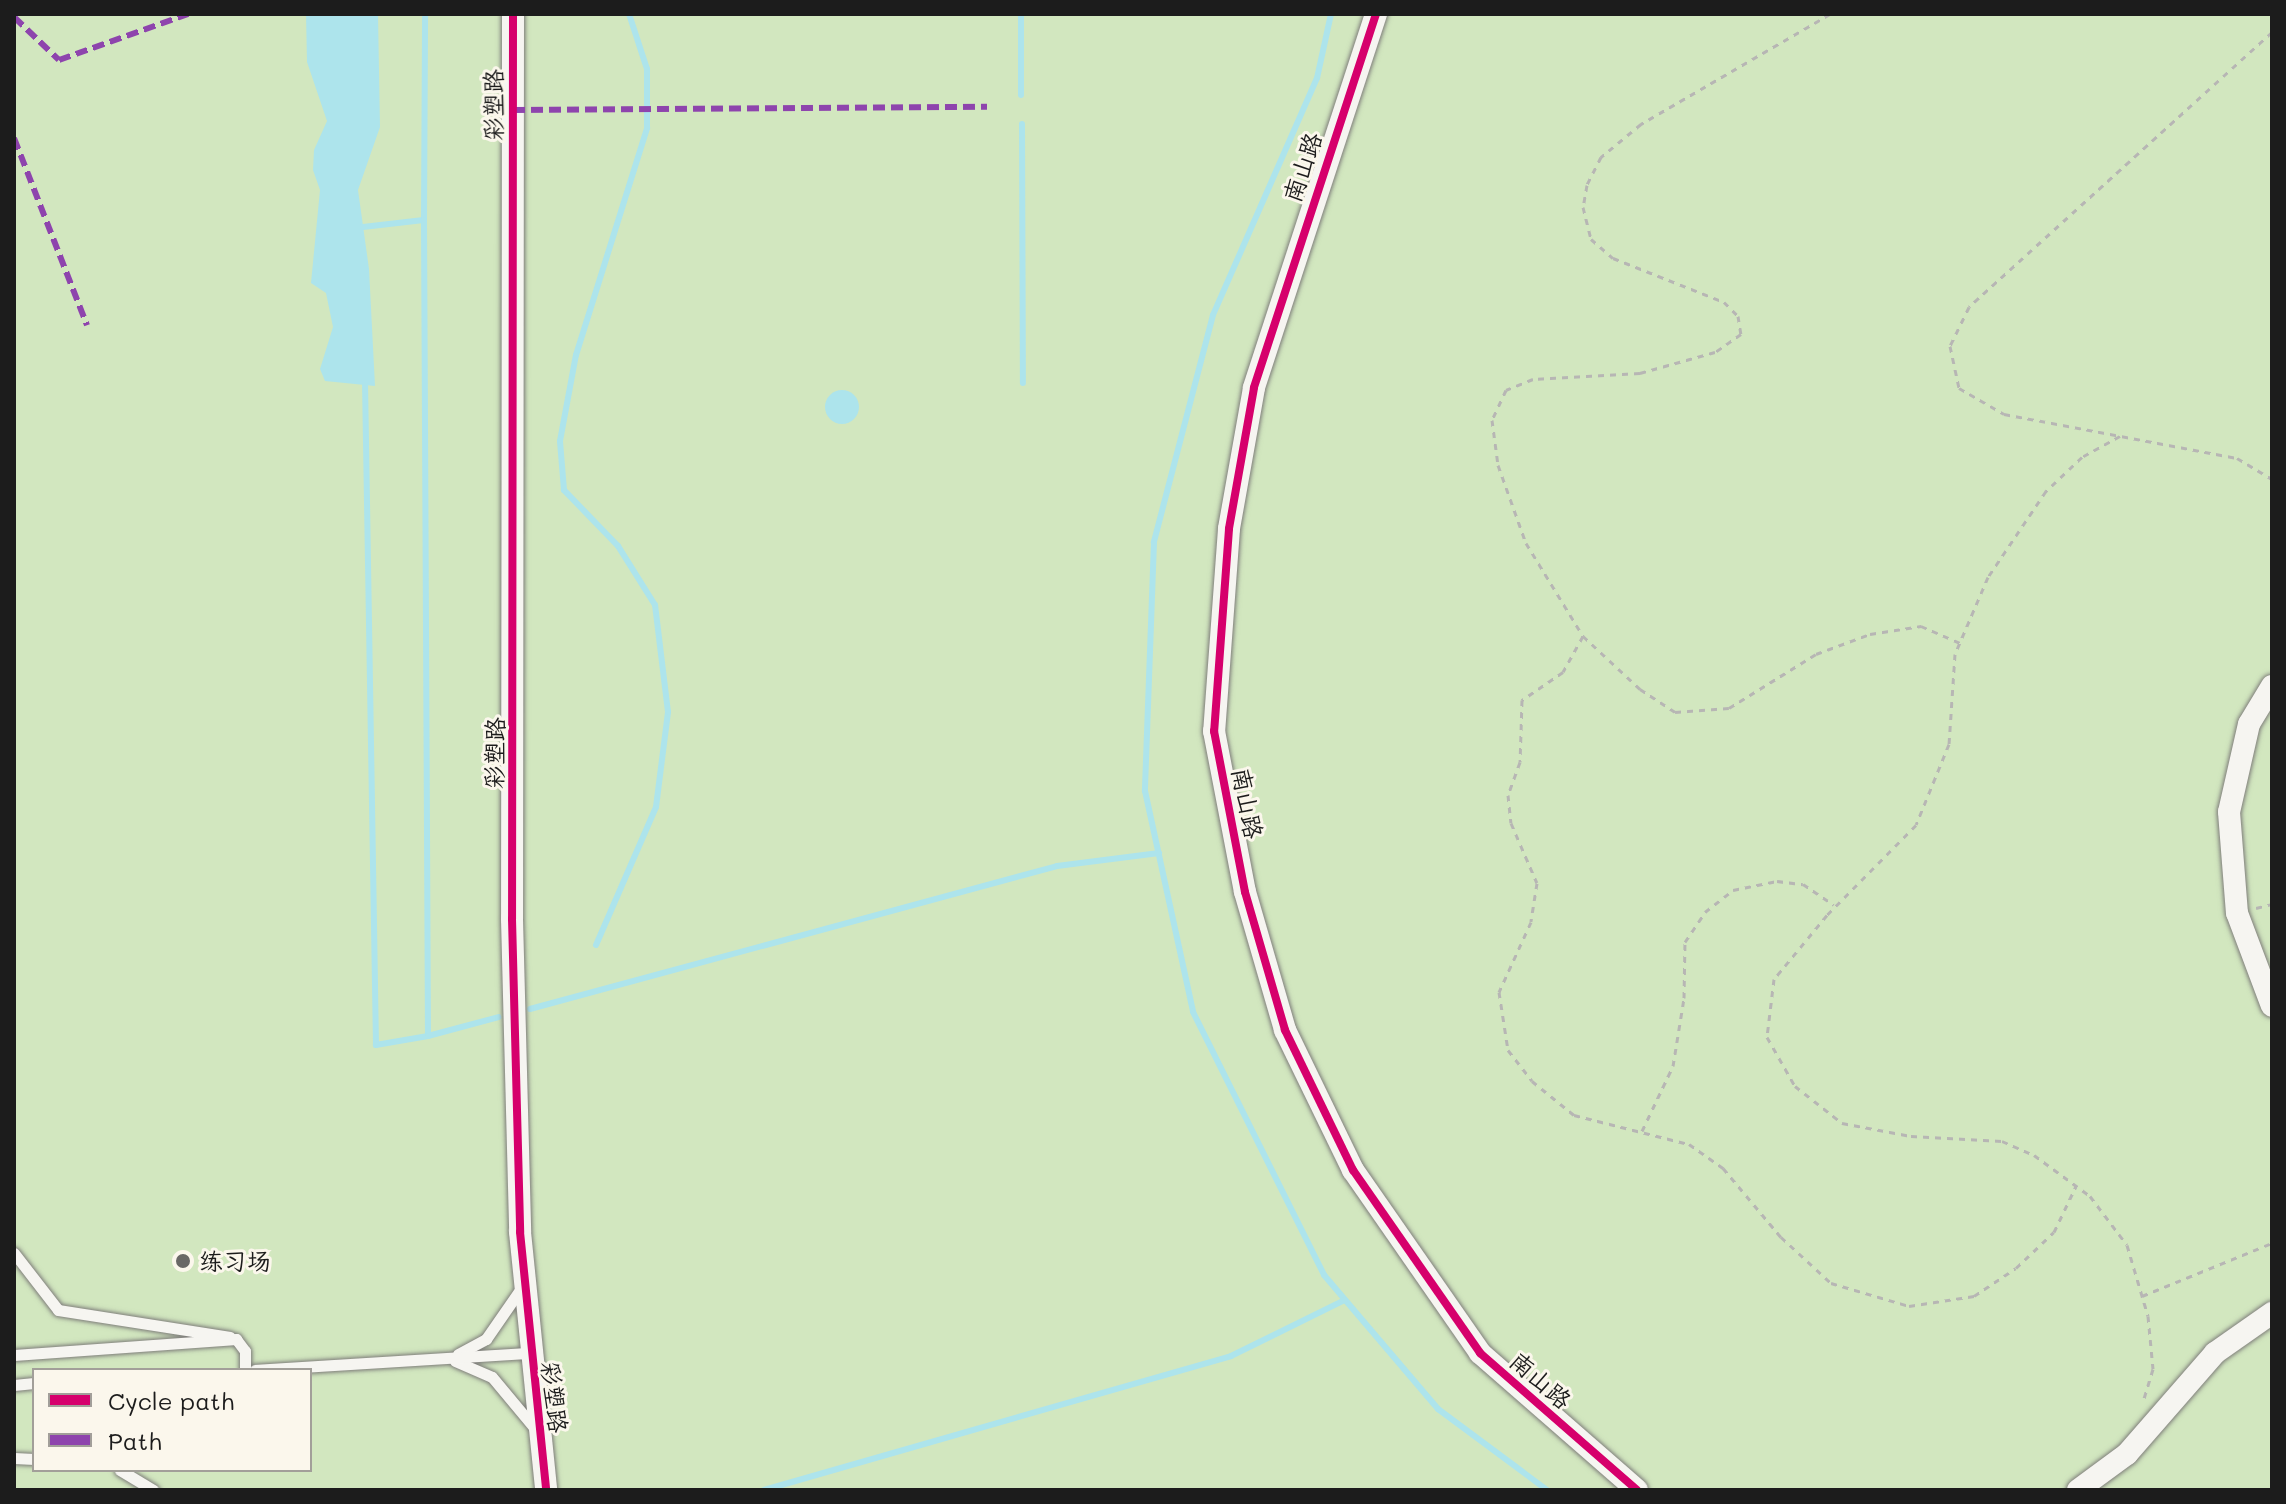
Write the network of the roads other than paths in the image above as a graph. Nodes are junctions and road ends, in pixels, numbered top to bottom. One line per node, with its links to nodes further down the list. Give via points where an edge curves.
1 (513, 14): 6 (street, 彩塑路, via 512,919)
2 (1376, 14): 18 (street, 南山路, via 1254,388 1229,529 1214,731 1245,892 1285,1030 1353,1170 1480,1353)
3 (2272, 686): 4 (street, via 2249,724 2229,812 2239,924)
4 (2272, 1006)
5 (14, 1253): 8 (lane, via 58,1310)
6 (524, 1283): 9 (street, 彩塑路); 11 (lane, via 486,1339)
7 (2272, 1313): 19 (street, via 2215,1353 2127,1454)
8 (236, 1339): 10 (lane); 12 (lane, via 245,1351)
9 (529, 1353): 11 (lane); 14 (street, 彩塑路)
10 (14, 1355)
11 (447, 1358): 13 (lane); 14 (lane, via 492,1377)
12 (245, 1368)
13 (287, 1368)
14 (540, 1435): 17 (street, 彩塑路)
15 (123, 1472): 16 (lane)
16 (153, 1490)
17 (546, 1490)
18 (1637, 1490)
19 (2078, 1490)

